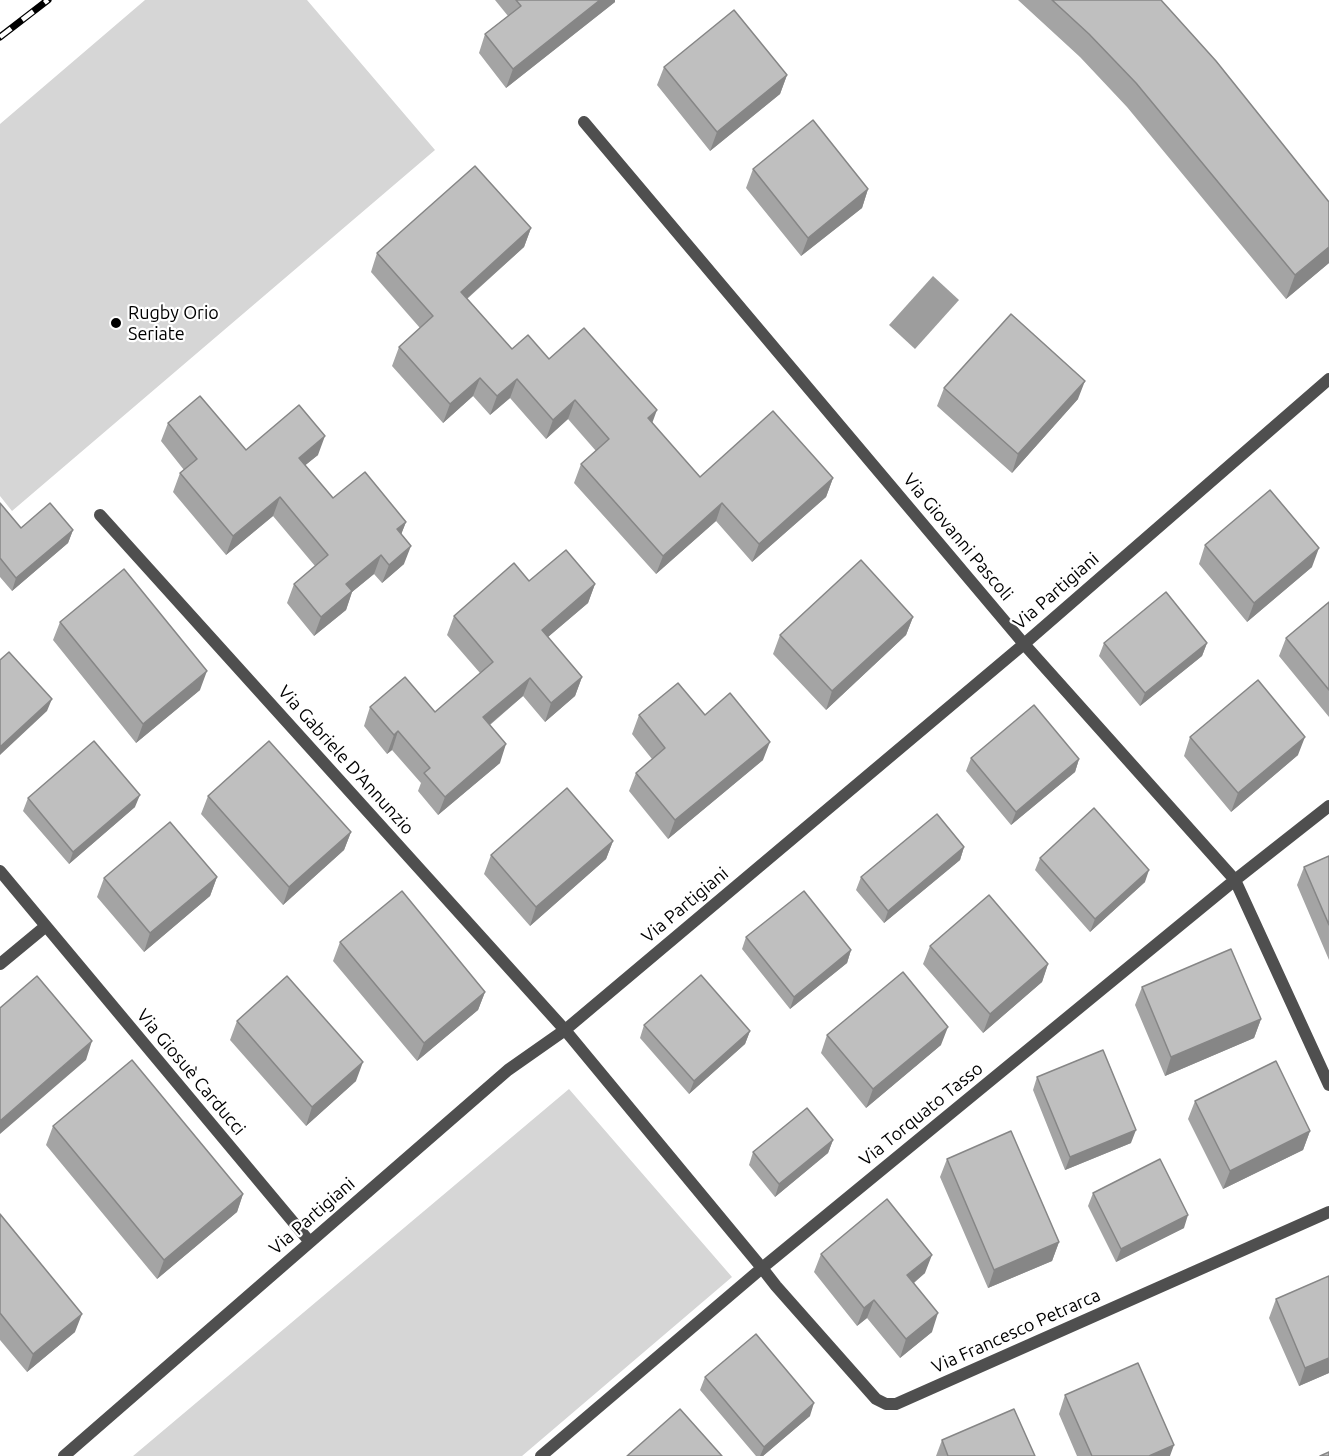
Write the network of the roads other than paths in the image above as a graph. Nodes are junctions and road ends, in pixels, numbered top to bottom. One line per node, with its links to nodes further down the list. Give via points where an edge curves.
1 (584, 122): 4 (street, Via Giovanni Pascoli)
2 (1329, 379): 4 (street, Via Partigiani)
3 (100, 515): 10 (street, Via Gabriele D'Annunzio)
4 (1024, 644): 7 (street, Via Giovanni Pascoli); 10 (street, Via Partigiani)
5 (1329, 806): 7 (street, Via Torquato Tasso)
6 (0, 871): 8 (street, Via Giosuè Carducci)
7 (1235, 880): 11 (street, Via Giovanni Pascoli); 14 (street, Via Torquato Tasso)
8 (46, 926): 9 (street); 13 (street, Via Giosuè Carducci)
9 (0, 964)
10 (565, 1030): 13 (street, Via Partigiani, via 508,1070); 14 (street, Via Gabriele D'Annunzio)
11 (1329, 1085)
12 (1329, 1212): 14 (street, Via Francesco Petrarca, via 896,1404 876,1399)
13 (309, 1241): 15 (street, Via Partigiani)
14 (762, 1268): 16 (street, Via Torquato Tasso)
15 (63, 1456)
16 (542, 1456)

